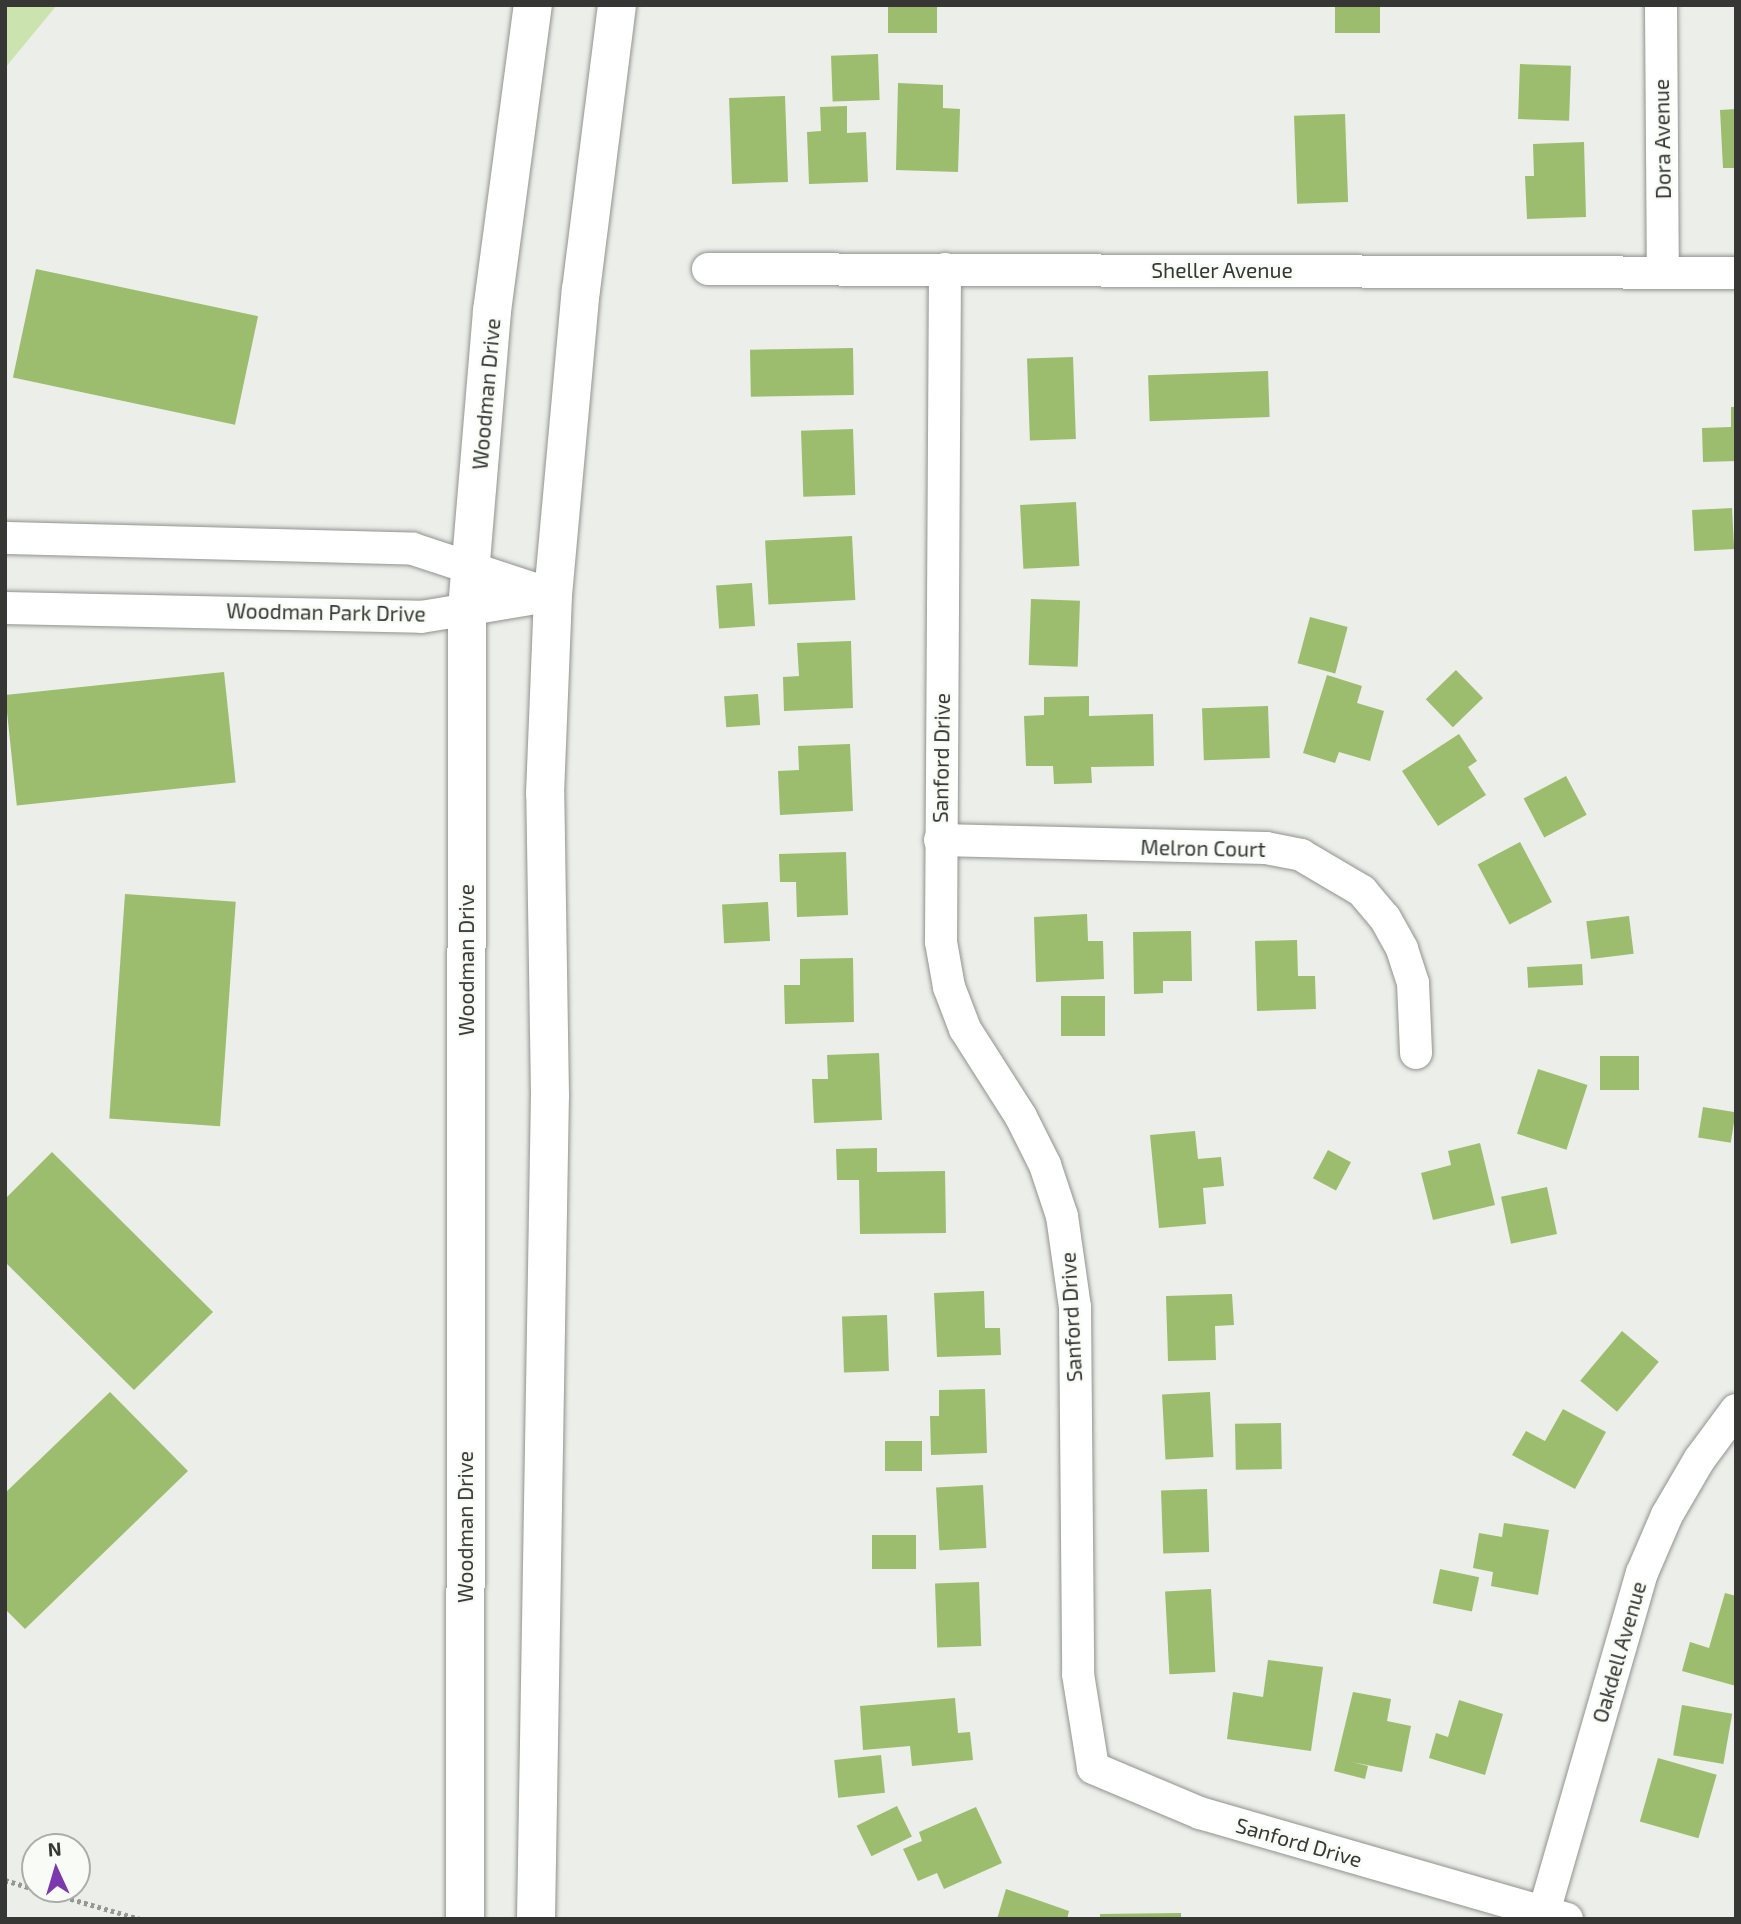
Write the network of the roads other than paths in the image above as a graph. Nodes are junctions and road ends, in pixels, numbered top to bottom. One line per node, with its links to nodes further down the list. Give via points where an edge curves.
1 (533, 5): 9 (main road, Woodman Drive, via 492,311)
2 (617, 5): 10 (main road, via 581,290)
3 (1661, 5): 6 (street, Dora Avenue)
4 (708, 269): 5 (street, Sheller Avenue)
5 (945, 269): 6 (street, Sheller Avenue); 13 (street, Sanford Drive)
6 (1663, 272): 7 (street, Sheller Avenue)
7 (1736, 273)
8 (5, 538): 9 (street, via 413,549)
9 (471, 568): 10 (street); 12 (main road, Woodman Drive)
10 (553, 595): 12 (street, Woodman Park Drive); 18 (main road, via 545,794 550,1096)
11 (5, 608): 12 (street, Woodman Park Drive, via 421,617)
12 (467, 609): 17 (main road, Woodman Drive)
13 (940, 840): 14 (street, Melron Court, via 1266,848 1301,855 1362,891 1385,918 1413,983); 16 (street, Sanford Drive, via 941,942 949,987 965,1029 1021,1117 1045,1165 1062,1216 1072,1270 1078,1674 1093,1768 1200,1814)
14 (1416, 1053)
15 (1736, 1410): 16 (street, Oakdell Avenue, via 1667,1515 1642,1573)
16 (1556, 1915)
17 (465, 1919)
18 (536, 1919)

